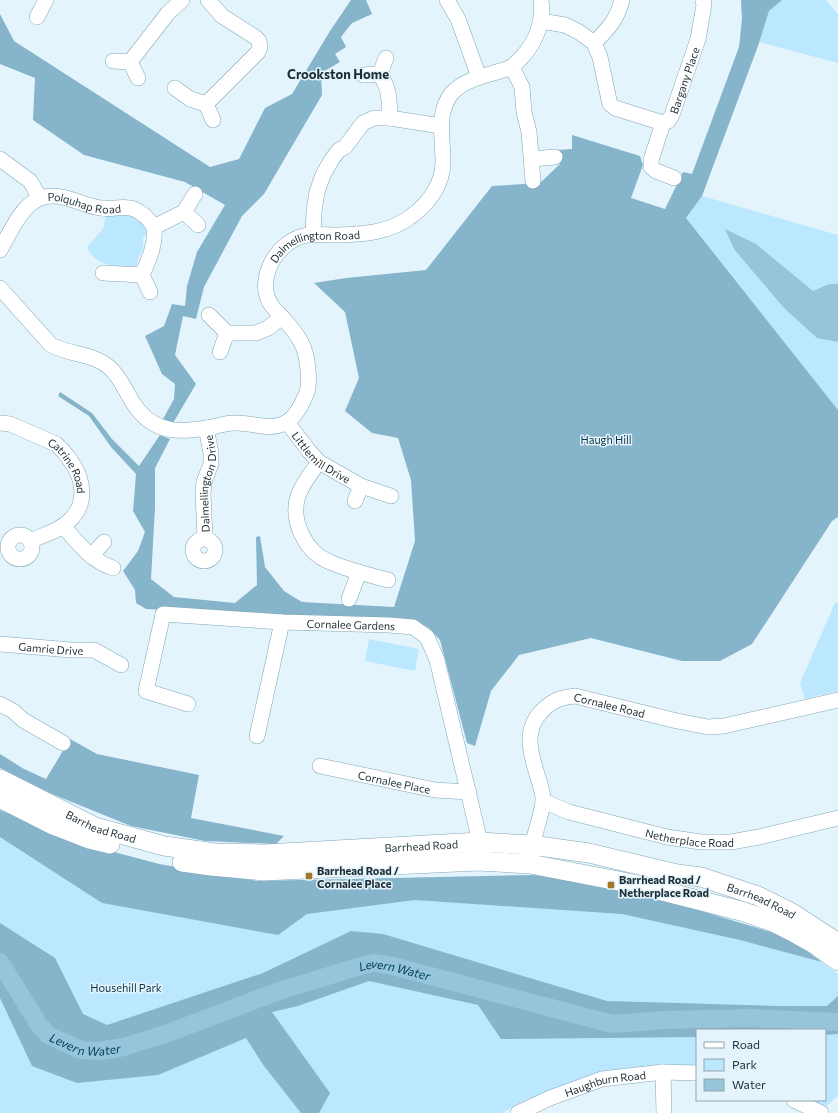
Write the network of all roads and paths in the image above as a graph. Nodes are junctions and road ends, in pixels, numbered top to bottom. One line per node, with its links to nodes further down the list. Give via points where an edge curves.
1 (46, 0): 8 (street)
2 (182, 0): 13 (street, via 168,13)
3 (208, 0): 20 (street, via 222,16 255,36 260,47)
4 (447, 0): 18 (street, via 458,19)
5 (541, 0): 9 (street, Dalmellington Road)
6 (622, 0): 10 (street, via 614,22)
7 (703, 0): 23 (street, Bargany Place, via 698,39 672,115)
8 (37, 17)
9 (541, 21): 10 (street, via 565,25); 14 (street, Dalmellington Road, via 535,40)
10 (594, 43): 23 (street, Bargany Place, via 612,106)
11 (386, 58): 15 (street)
12 (113, 61): 13 (street)
13 (130, 62): 17 (street)
14 (512, 67): 18 (street, Dalmellington Road); 27 (street, via 522,87)
15 (380, 74): 16 (street); 21 (street, via 389,93)
16 (363, 75)
17 (138, 78)
18 (479, 78): 24 (street, Dalmellington Road, via 452,93 443,111)
19 (175, 88): 20 (street, via 190,99)
20 (206, 104): 22 (street)
21 (390, 118): 24 (street); 35 (street, via 374,118 363,123 345,147 332,159 317,192)
22 (212, 120)
23 (663, 123): 28 (street, via 651,165 656,172)
24 (441, 126): 35 (street, Dalmellington Road, via 441,177 431,197 411,217 393,228 379,232)
25 (554, 157): 27 (street)
26 (0, 159): 31 (street, via 30,181)
27 (532, 159): 29 (street)
28 (674, 178)
29 (533, 181)
30 (195, 194): 32 (street)
31 (40, 198): 34 (street, Polquhap Road, via 63,197 97,208 133,209 149,219); 36 (street, Polquhap Road, via 23,212)
32 (184, 212): 33 (street); 34 (street)
33 (198, 225)
34 (154, 227): 38 (street, via 154,247)
35 (313, 234): 44 (street, Dalmellington Road, via 297,238 285,246 270,265 267,296)
36 (0, 250)
37 (103, 273): 38 (street)
38 (142, 275): 40 (street)
39 (0, 288): 42 (street)
40 (150, 292)
41 (0, 302): 42 (street)
42 (18, 308): 49 (street, via 51,345 60,350 98,360 108,366 122,381 138,410 152,422 179,431)
43 (209, 315): 45 (street)
44 (282, 317): 45 (street, via 268,328 256,333); 47 (street, Dalmellington Road, via 297,334 304,347 308,370 307,394)
45 (228, 332): 46 (street)
46 (220, 352)
47 (287, 422): 49 (street, via 270,427 234,423); 50 (street, Littlemill Drive)
48 (0, 423): 54 (street, Catrine Road, via 10,424 56,444 62,448 76,468 82,484 80,505)
49 (206, 428): 55 (street, Dalmellington Drive, via 211,464 203,493)
50 (319, 462): 51 (street, Littlemill Drive); 60 (street, via 298,497 296,513 301,535 315,553 328,562)
51 (361, 486): 52 (street, Littlemill Drive); 53 (street, Littlemill Drive)
52 (391, 496)
53 (355, 500)
54 (63, 526): 56 (street, Catrine Road); 58 (street)
55 (205, 538)
56 (30, 541)
57 (104, 542): 58 (street)
58 (90, 556): 59 (street)
59 (113, 568)
60 (359, 572): 61 (street); 62 (street)
61 (388, 580)
62 (350, 599)
63 (282, 622): 67 (street, Cornalee Gardens, via 163,614 146,691); 69 (street); 73 (street, Cornalee Gardens, via 413,627 427,637 437,660)
64 (0, 644): 65 (street, Gamrie Drive, via 94,650)
65 (121, 665)
66 (838, 700): 75 (street, Cornalee Road, via 724,726 708,727 576,696 564,697 548,704 532,724 530,749)
67 (188, 704)
68 (11, 705): 70 (street, via 23,720)
69 (257, 736)
70 (63, 743)
71 (320, 766): 73 (street, Cornalee Place, via 435,790)
72 (0, 779): 77 (main road, Barrhead Road)
73 (469, 792): 78 (street, Cornalee Gardens)
74 (0, 798): 77 (main road, Barrhead Road, via 53,825 89,839)
75 (543, 801): 76 (street, Netherplace Road, via 569,812 668,837 702,842 731,842); 79 (street, Cornalee Road)
76 (838, 818)
77 (112, 838): 78 (main road, Barrhead Road, via 215,854 265,854); 80 (main road, Barrhead Road, via 159,858 264,871)
78 (480, 842): 79 (main road, Barrhead Road); 80 (street, Cornalee Gardens)
79 (531, 845): 81 (street, Cornalee Road); 82 (main road, Barrhead Road, via 588,853 720,883 758,896 811,924)
80 (478, 861): 81 (main road, Barrhead Road)
81 (530, 864): 83 (main road, Barrhead Road, via 640,884 741,911 791,931 816,944)
82 (838, 943)
83 (838, 961)
84 (663, 1072): 85 (street, Haughburn Road); 87 (street, Haughburn Road, via 602,1079); 88 (street)
85 (696, 1073)
86 (796, 1101): 89 (street)
87 (518, 1113)
88 (664, 1113)
89 (821, 1113)

